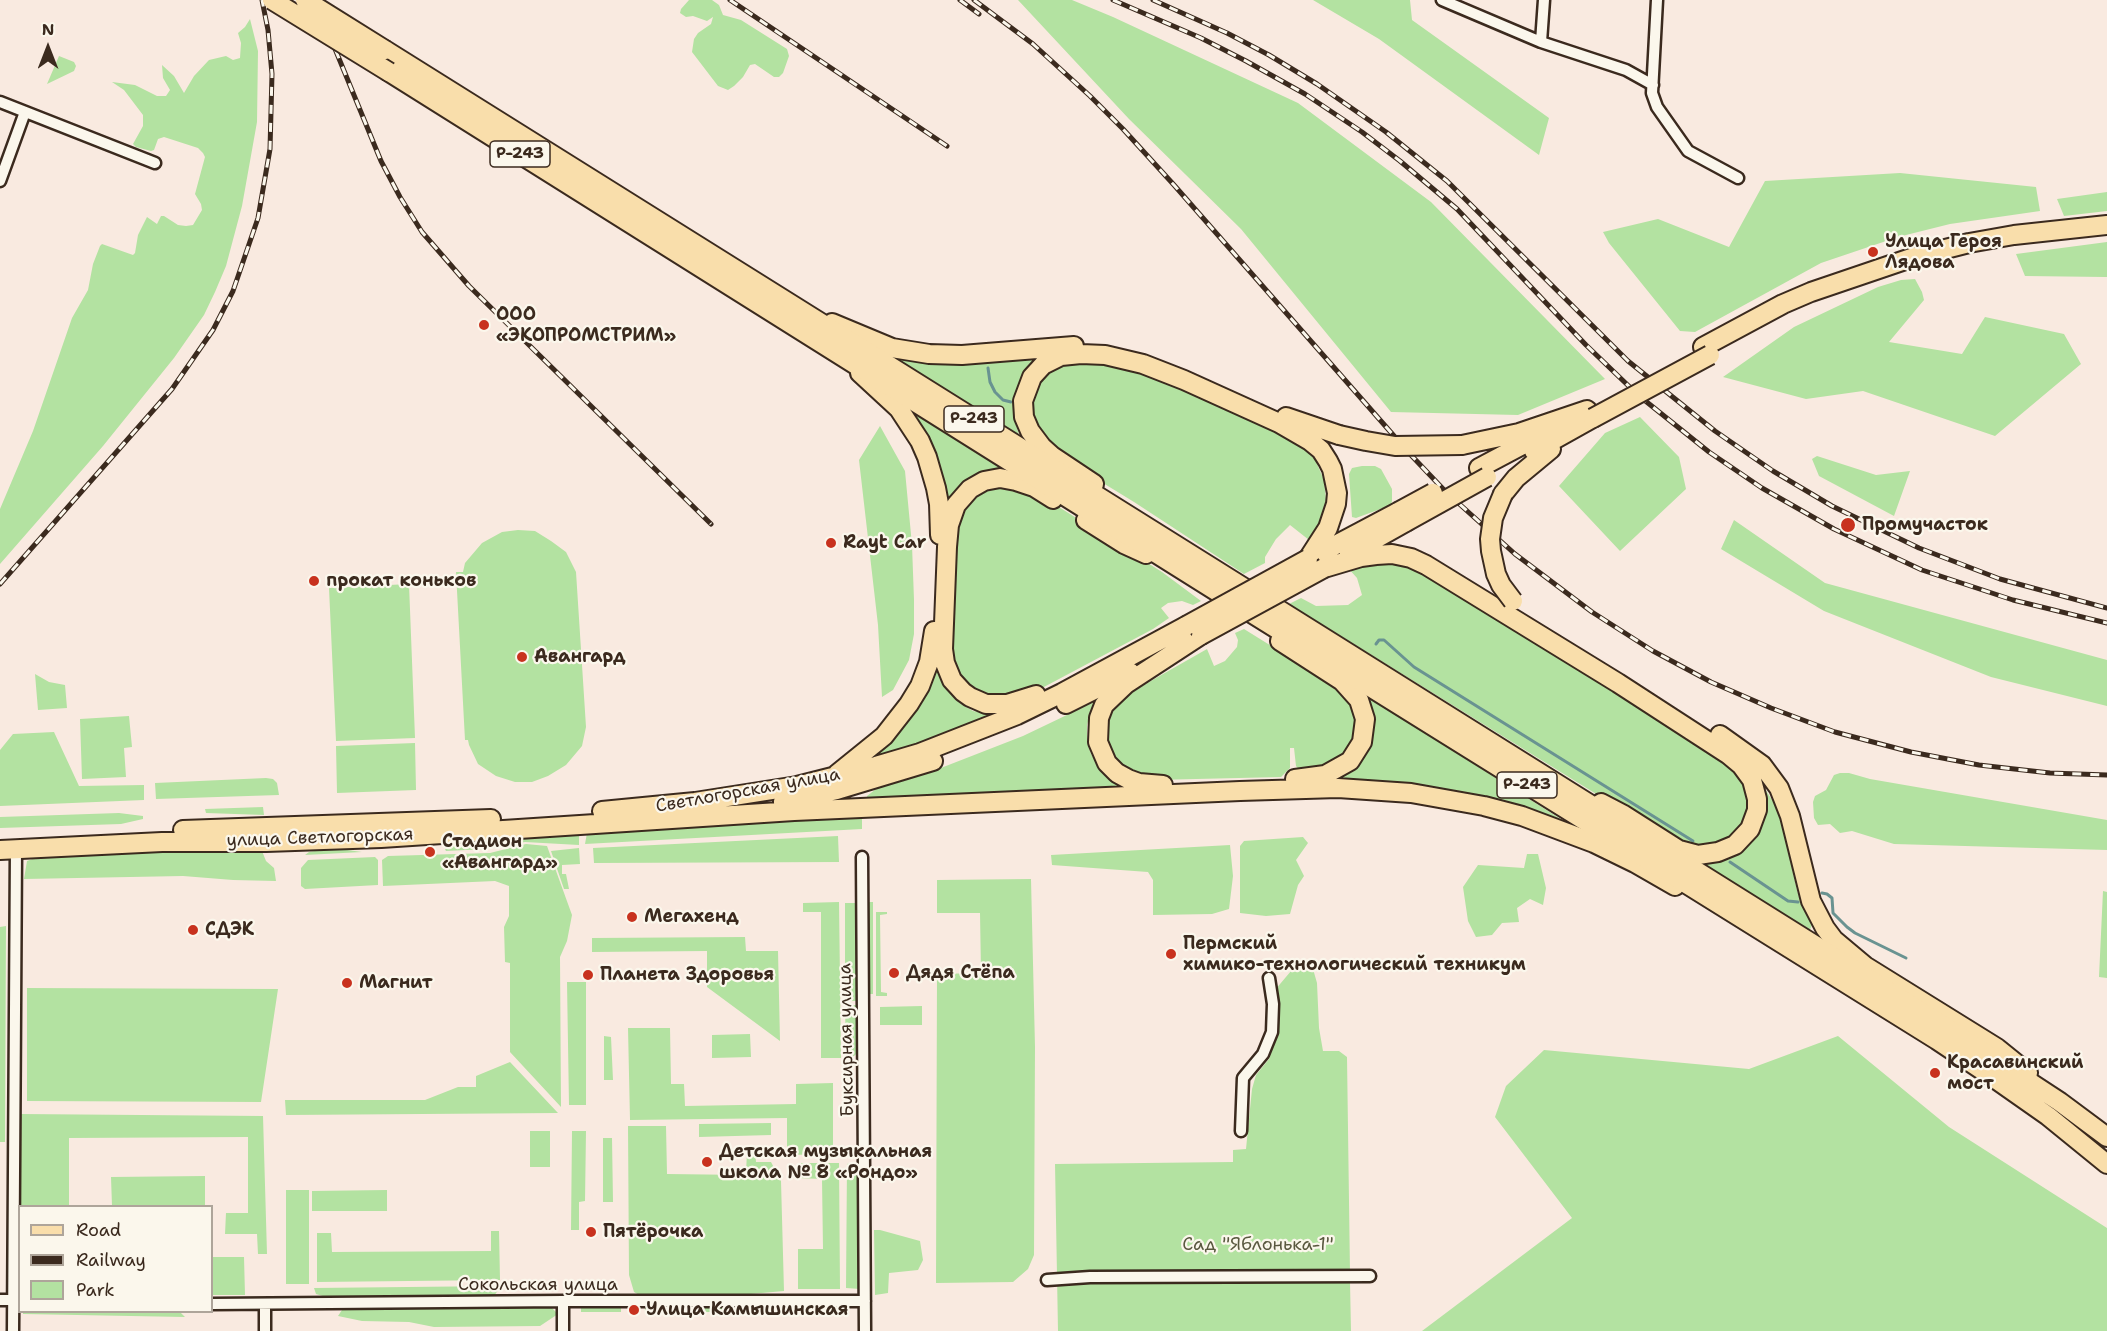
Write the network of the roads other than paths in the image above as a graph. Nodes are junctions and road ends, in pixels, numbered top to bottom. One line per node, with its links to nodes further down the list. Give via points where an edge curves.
1 (272, 0): 15 (main road, Р-243, bridge)
2 (305, 0): 14 (main road, Р-243, bridge)
3 (1442, 0): 6 (street)
4 (1544, 0): 6 (street)
5 (1658, 0): 7 (street)
6 (1541, 42): 7 (street, via 1626,70)
7 (1653, 85): 11 (street, via 1657,107 1688,151)
8 (0, 102): 9 (street)
9 (25, 112): 10 (street); 12 (street)
10 (155, 163)
11 (1738, 178)
12 (0, 181)
13 (2107, 225): 16 (main road, via 1969,243 1811,292 1783,304)
14 (794, 307): 16 (main road, bridge, via 883,345 915,353 962,355 1072,346 1131,353 1277,414 1338,435 1395,446 1462,445); 17 (main road, Р-243)
15 (843, 357): 19 (main road, Р-243); 24 (main road, via 899,409 920,441 936,488 940,535 934,635 920,686 884,736)
16 (1590, 414): 18 (main road, bridge); 33 (main road, bridge, via 1529,466 1503,494 1493,518 1490,545 1501,585 1525,615 1762,765 1785,801 1811,901 1825,928 1854,958)
17 (1155, 532): 18 (main road, via 1052,456 1035,438 1024,417 1023,401 1028,385 1043,365 1061,356 1081,354 1131,360 1184,380 1310,441 1328,461 1337,493); 23 (main road, Р-243)
18 (1316, 564): 21 (main road, bridge); 23 (main road, via 1392,554 1426,565 1729,755 1752,780 1757,810 1750,829 1735,845 1708,854 1688,853)
19 (1181, 569): 20 (main road, Р-243); 22 (main road, via 1124,544 1016,480 984,481 970,489 956,505 947,547 943,649 948,672 963,692 986,704 1018,701)
20 (1219, 593): 21 (main road, via 1352,690 1365,719 1357,753 1337,770 1296,779 1164,785 1139,783 1117,773 1107,763 1098,742 1104,705); 31 (main road, Р-243)
21 (1194, 631): 22 (main road, Светлогорская улица); 26 (main road, Светлогорская улица, via 1065,705 925,764 778,803)
22 (1138, 653): 24 (main road, Светлогорская улица, via 971,734)
23 (1517, 759): 32 (main road, Р-243)
24 (832, 778): 25 (main road, Светлогорская улица, via 642,809)
25 (494, 818): 27 (main road, улица Светлогорская)
26 (639, 822): 28 (main road, улица Светлогорская, via 381,838 162,842); 31 (main road, via 1251,790 1338,788 1412,793 1522,816 1594,843 1646,869 1759,939)
27 (0, 838)
28 (8, 850): 41 (street)
29 (862, 857): 43 (street, Буксирная улица)
30 (1269, 978): 35 (street, via 1272,1032 1263,1054 1243,1078)
31 (1835, 978): 37 (main road, Р-243, via 1991,1076)
32 (1866, 978): 33 (main road); 34 (main road, Р-243)
33 (1916, 998): 34 (main road, via 1997,1048)
34 (2060, 1102): 36 (main road, Р-243)
35 (1241, 1131)
36 (2107, 1137)
37 (2107, 1164)
38 (1370, 1276): 39 (street)
39 (1047, 1280)
40 (0, 1300): 41 (street)
41 (17, 1300): 46 (street)
42 (563, 1300): 43 (street, Сокольская улица); 45 (street, Сокольская улица); 48 (street)
43 (865, 1301): 49 (street, Буксирная улица)
44 (213, 1304): 45 (street, Сокольская улица)
45 (265, 1304): 47 (street)
46 (13, 1331)
47 (265, 1331)
48 (563, 1331)
49 (865, 1331)

